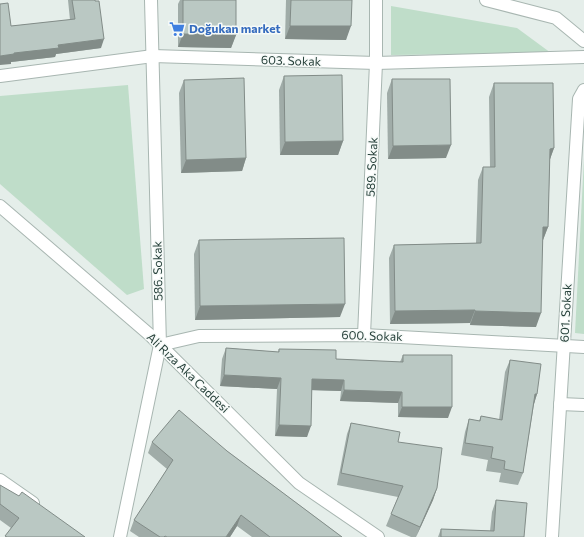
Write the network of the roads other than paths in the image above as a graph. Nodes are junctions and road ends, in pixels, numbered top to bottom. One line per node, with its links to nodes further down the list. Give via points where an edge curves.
1 (151, 0): 5 (street, 586. Sokak)
2 (376, 0): 7 (street, 589. Sokak)
3 (486, 0): 4 (street, via 556,18)
4 (584, 41)
5 (153, 56): 7 (street, 603. Sokak); 8 (street, 603. Sokak); 12 (street, 586. Sokak)
6 (584, 58): 7 (street, 603. Sokak)
7 (376, 63): 11 (street, 589. Sokak)
8 (0, 76)
9 (584, 90): 13 (street, 601. Sokak, via 579,99)
10 (0, 206): 12 (street, Ali Rıza Aka Caddesi)
11 (364, 335): 12 (street, 600. Sokak, via 199,336); 13 (street, 600. Sokak)
12 (160, 345): 19 (street, 586. Sokak); 20 (street, Ali Rıza Aka Caddesi, via 299,483)
13 (564, 346): 14 (street, 600. Sokak); 15 (street, 601. Sokak)
14 (584, 347)
15 (560, 404): 16 (street); 21 (street, 601. Sokak)
16 (584, 405)
17 (0, 480): 18 (street)
18 (45, 511)
19 (120, 537)
20 (378, 537)
21 (552, 537)

